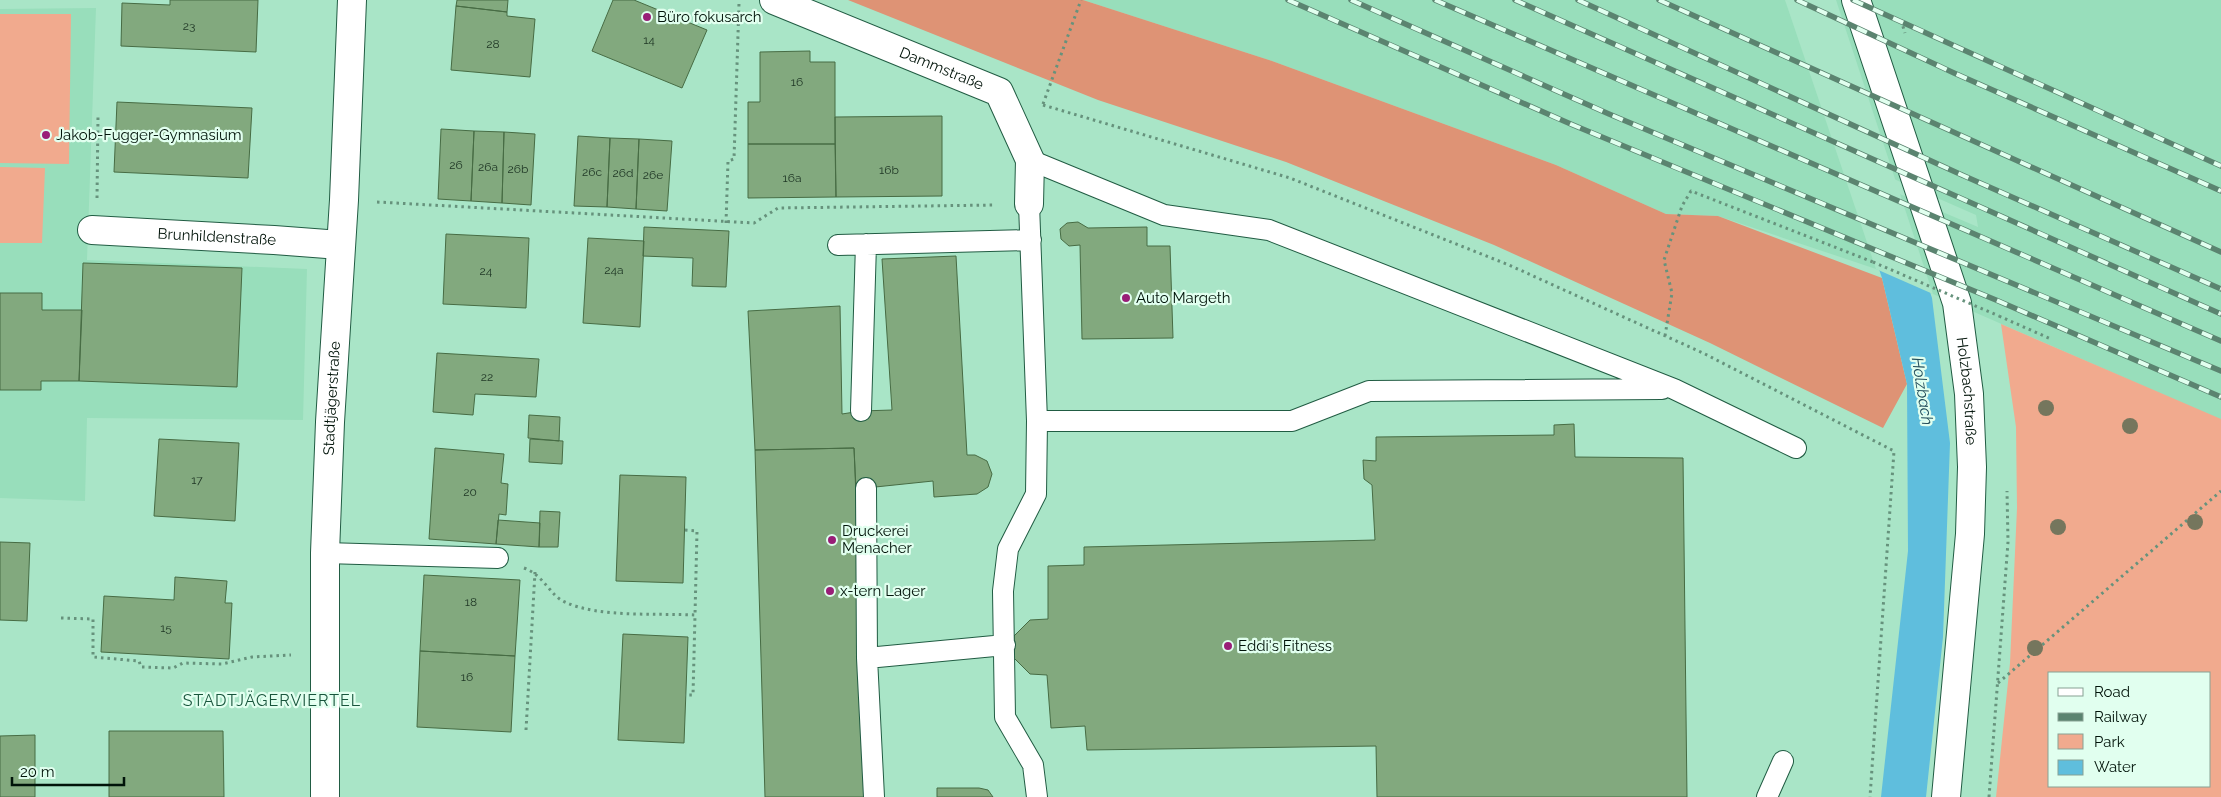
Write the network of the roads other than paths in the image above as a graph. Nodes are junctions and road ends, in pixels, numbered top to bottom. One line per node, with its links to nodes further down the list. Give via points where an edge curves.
1 (352, 0): 9 (street, Stadtjägerstraße)
2 (774, 0): 4 (street, Dammstraße, via 999,92)
3 (1856, 0): 25 (street, Holzbachstraße, via 1957,303 1969,394 1970,534)
4 (1030, 160): 5 (street, Dammstraße); 11 (lane, via 1164,214 1269,230)
5 (1029, 204): 7 (lane)
6 (95, 230): 9 (street, Brunhildenstraße)
7 (1031, 240): 8 (lane); 13 (lane)
8 (866, 244): 10 (lane); 12 (lane)
9 (340, 245): 16 (street, Stadtjägerstraße)
10 (838, 245)
11 (1674, 389): 13 (lane, via 1369,391 1292,421); 14 (lane)
12 (861, 411)
13 (1037, 422): 18 (lane, via 1036,494 1008,549 1003,591)
14 (1796, 448)
15 (866, 488): 19 (lane)
16 (326, 553): 17 (lane); 21 (street, Stadtjägerstraße)
17 (498, 558)
18 (1005, 645): 19 (lane); 23 (lane, via 1005,717 1033,765)
19 (867, 658): 22 (lane)
20 (1783, 761): 24 (lane)
21 (324, 797)
22 (874, 797)
23 (1037, 797)
24 (1768, 797)
25 (1946, 797)

